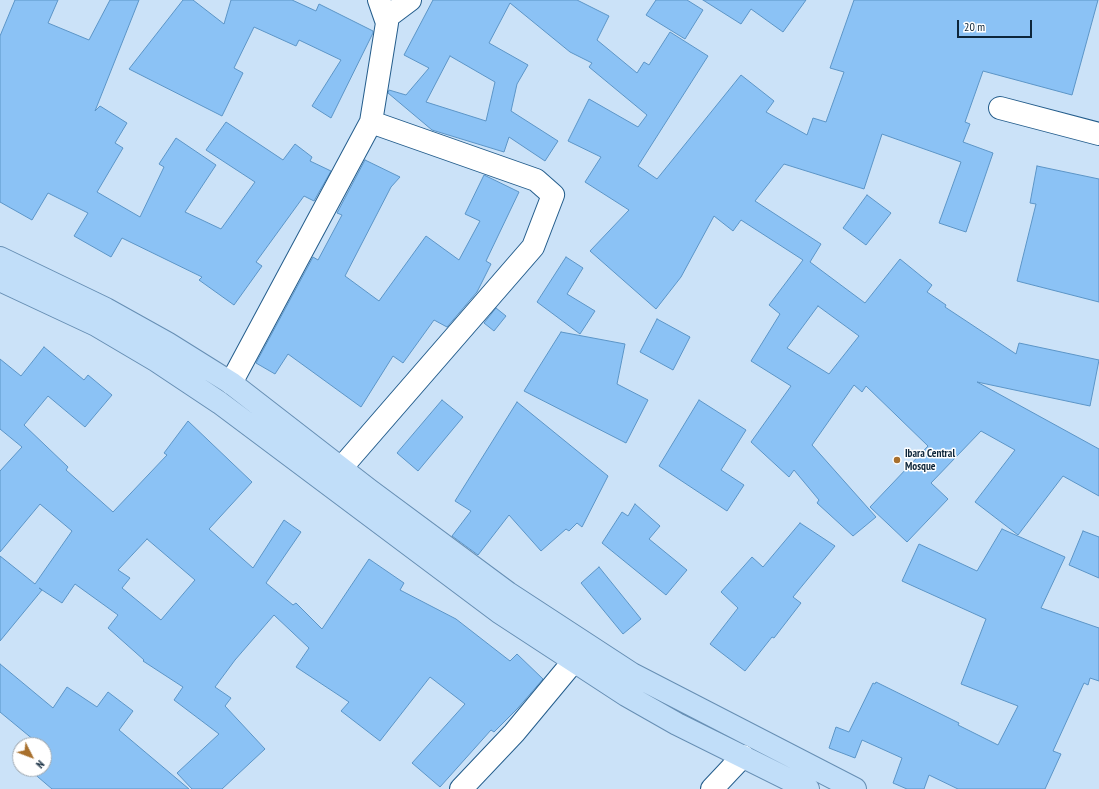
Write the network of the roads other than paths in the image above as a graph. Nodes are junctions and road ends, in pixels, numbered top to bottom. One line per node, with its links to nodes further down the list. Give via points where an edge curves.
1 (410, 0): 2 (street)
2 (382, 9): 4 (street, via 387,22)
3 (1000, 108): 5 (street)
4 (371, 122): 8 (street); 9 (street, via 536,180 553,195 533,247)
5 (1099, 134)
6 (0, 258): 8 (main road, via 106,309 167,342)
7 (0, 280): 10 (main road, via 96,325 220,403 499,612)
8 (231, 383): 9 (main road)
9 (342, 467): 15 (main road, via 508,593 632,674)
10 (573, 662): 11 (main road, via 677,724); 12 (street, via 514,733)
11 (743, 756): 13 (street); 14 (main road)
12 (461, 789)
13 (712, 789)
14 (808, 789)
15 (855, 789)

